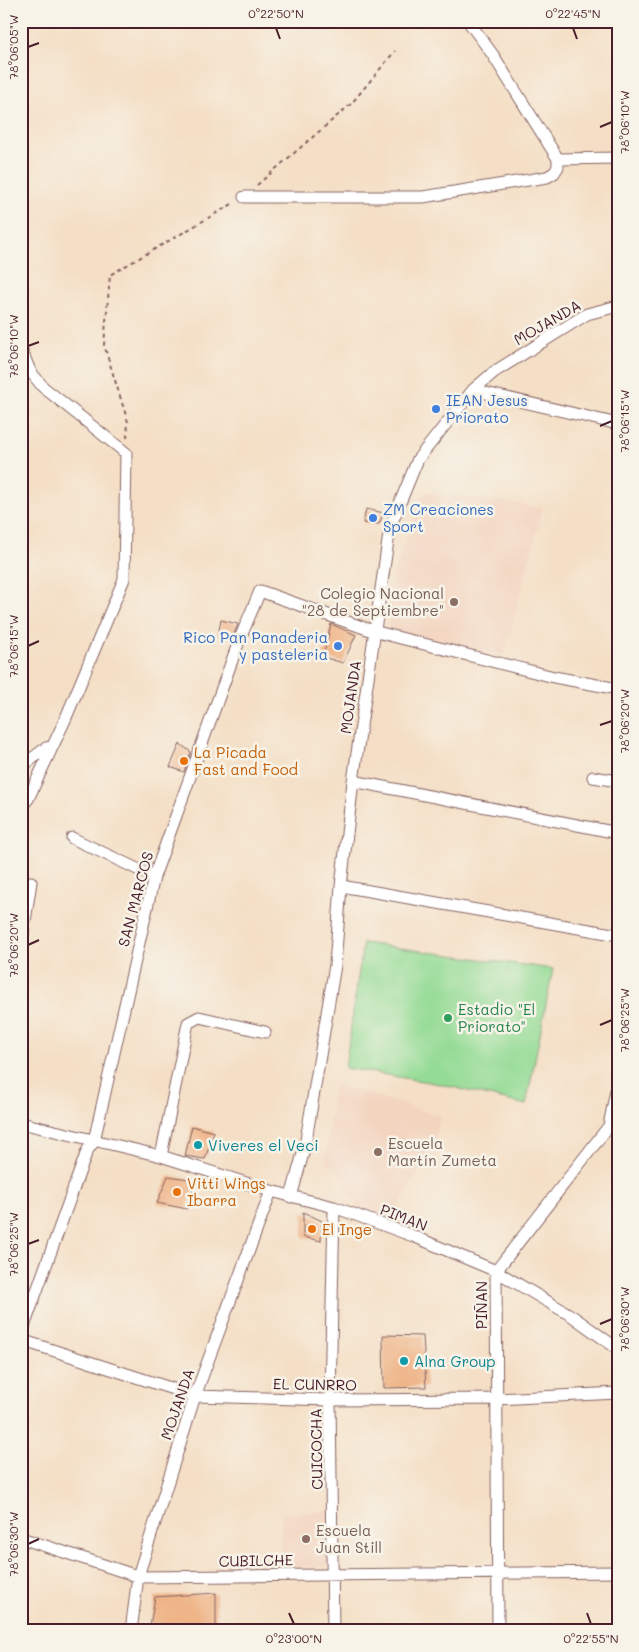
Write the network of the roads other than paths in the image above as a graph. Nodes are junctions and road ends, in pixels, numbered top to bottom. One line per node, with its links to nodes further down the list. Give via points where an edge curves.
1 (468, 21): 3 (street, via 493,55)
2 (618, 158): 3 (street)
3 (558, 160): 4 (street, via 558,167 547,177 423,197)
4 (244, 197)
5 (618, 306): 7 (street, MOJANDA, via 587,314 494,372)
6 (21, 349): 11 (street, via 30,371 43,387 126,453 124,579)
7 (473, 390): 8 (street); 9 (street, MOJANDA, via 418,459 390,527)
8 (617, 424)
9 (373, 632): 10 (street, via 554,677); 14 (street, MOJANDA); 19 (street, SAN MARCOS, via 260,591)
10 (618, 688)
11 (52, 747): 12 (street); 16 (street, via 28,799)
12 (21, 767)
13 (593, 777): 15 (street)
14 (354, 781): 17 (street); 21 (street, MOJANDA)
15 (618, 781)
16 (21, 807)
17 (618, 833)
18 (72, 838): 19 (street)
19 (154, 876): 27 (street, SAN MARCOS)
20 (31, 882): 23 (street)
21 (341, 886): 22 (street); 30 (street, MOJANDA, via 335,965 305,1146)
22 (618, 935)
23 (21, 947)
24 (265, 1032): 28 (street, via 199,1017 188,1023)
25 (618, 1080): 32 (street, PIÑAN, via 609,1126)
26 (21, 1123): 27 (street, PIMAN)
27 (94, 1141): 28 (street, PIMAN); 33 (street, SAN MARCOS, via 87,1151)
28 (161, 1156): 29 (street, PIMAN)
29 (271, 1191): 30 (street, PIMAN); 37 (street, MOJANDA)
30 (291, 1197): 31 (street, PIMAN)
31 (334, 1207): 32 (street, PIMAN); 39 (street, CUICOCHA)
32 (496, 1271): 35 (street, PIMAN, via 572,1316); 38 (street, PIÑAN)
33 (21, 1335)
34 (21, 1340): 37 (street, EL CUNRRO)
35 (618, 1349)
36 (618, 1393): 38 (street, EL CUNRRO)
37 (195, 1396): 39 (street, EL CUNRRO); 44 (street, MOJANDA)
38 (495, 1399): 39 (street, EL CUNRRO); 41 (street, PIÑAN)
39 (330, 1400): 43 (street, CUICOCHA)
40 (21, 1538): 44 (street, CUBILCHE)
41 (497, 1572): 42 (street, CUBILCHE); 43 (street, CUBILCHE); 47 (street, PIÑAN)
42 (618, 1572)
43 (332, 1575): 44 (street, CUBILCHE); 46 (street, CUICOCHA)
44 (138, 1576): 45 (street, MOJANDA)
45 (131, 1631)
46 (333, 1631)
47 (498, 1631)

